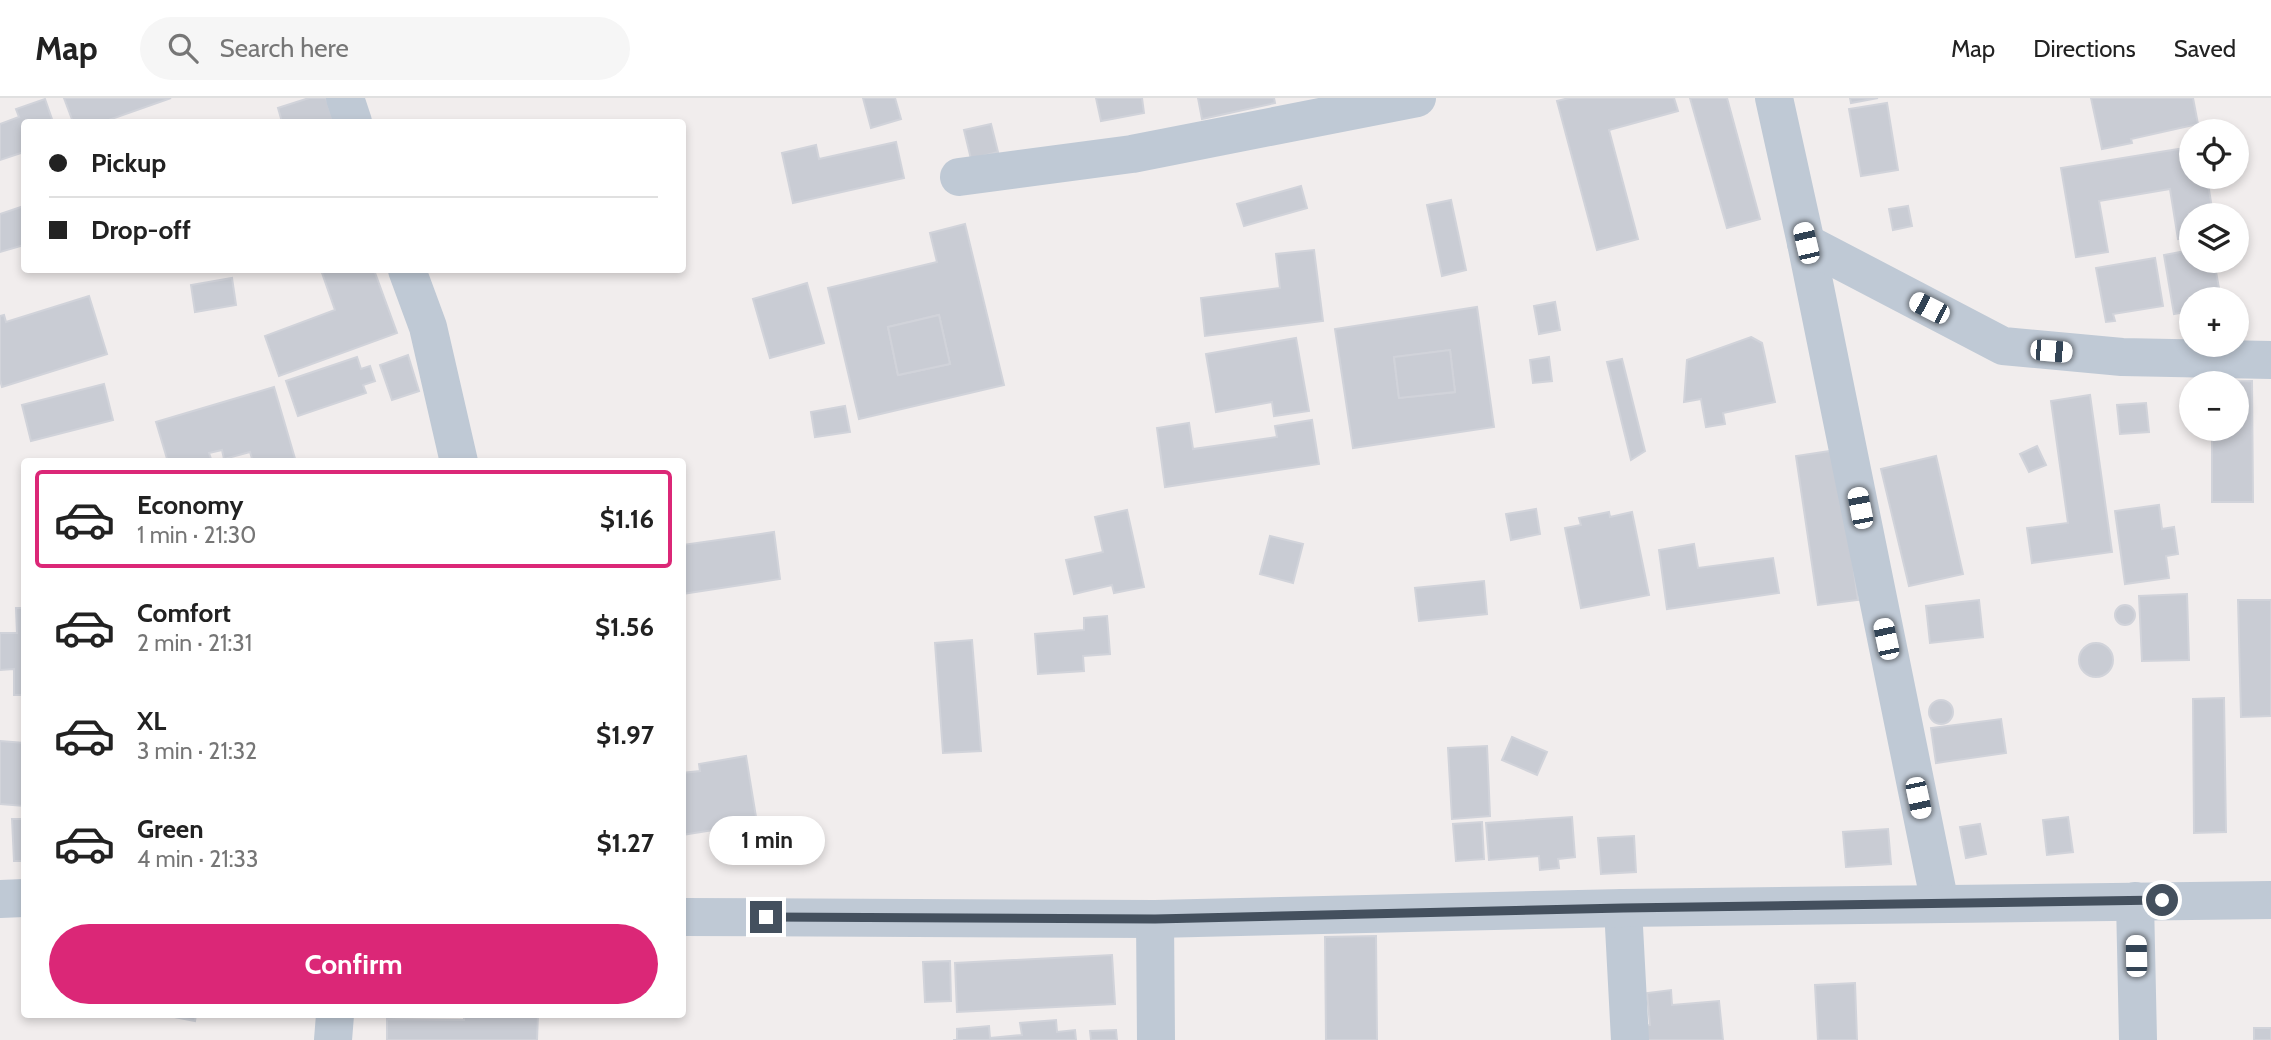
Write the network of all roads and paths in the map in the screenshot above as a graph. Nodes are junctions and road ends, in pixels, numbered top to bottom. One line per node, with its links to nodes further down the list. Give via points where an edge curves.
1 (345, 98): 4 (street)
2 (1417, 98): 5 (street, via 1132,154)
3 (1774, 98): 6 (street)
4 (353, 119)
5 (959, 177)
6 (1806, 243): 8 (street, via 2003,346 2123,357); 14 (street)
7 (408, 273): 9 (street, via 428,327)
8 (2271, 360)
9 (458, 458)
10 (21, 898): 11 (street)
11 (0, 899)
12 (2271, 900): 13 (street)
13 (2135, 901): 14 (street); 22 (street)
14 (1940, 904): 15 (street)
15 (1623, 908): 17 (street); 21 (street)
16 (686, 916): 17 (street)
17 (1155, 919): 20 (street)
18 (335, 1018): 19 (street)
19 (333, 1040)
20 (1156, 1040)
21 (1630, 1040)
22 (2138, 1040)

